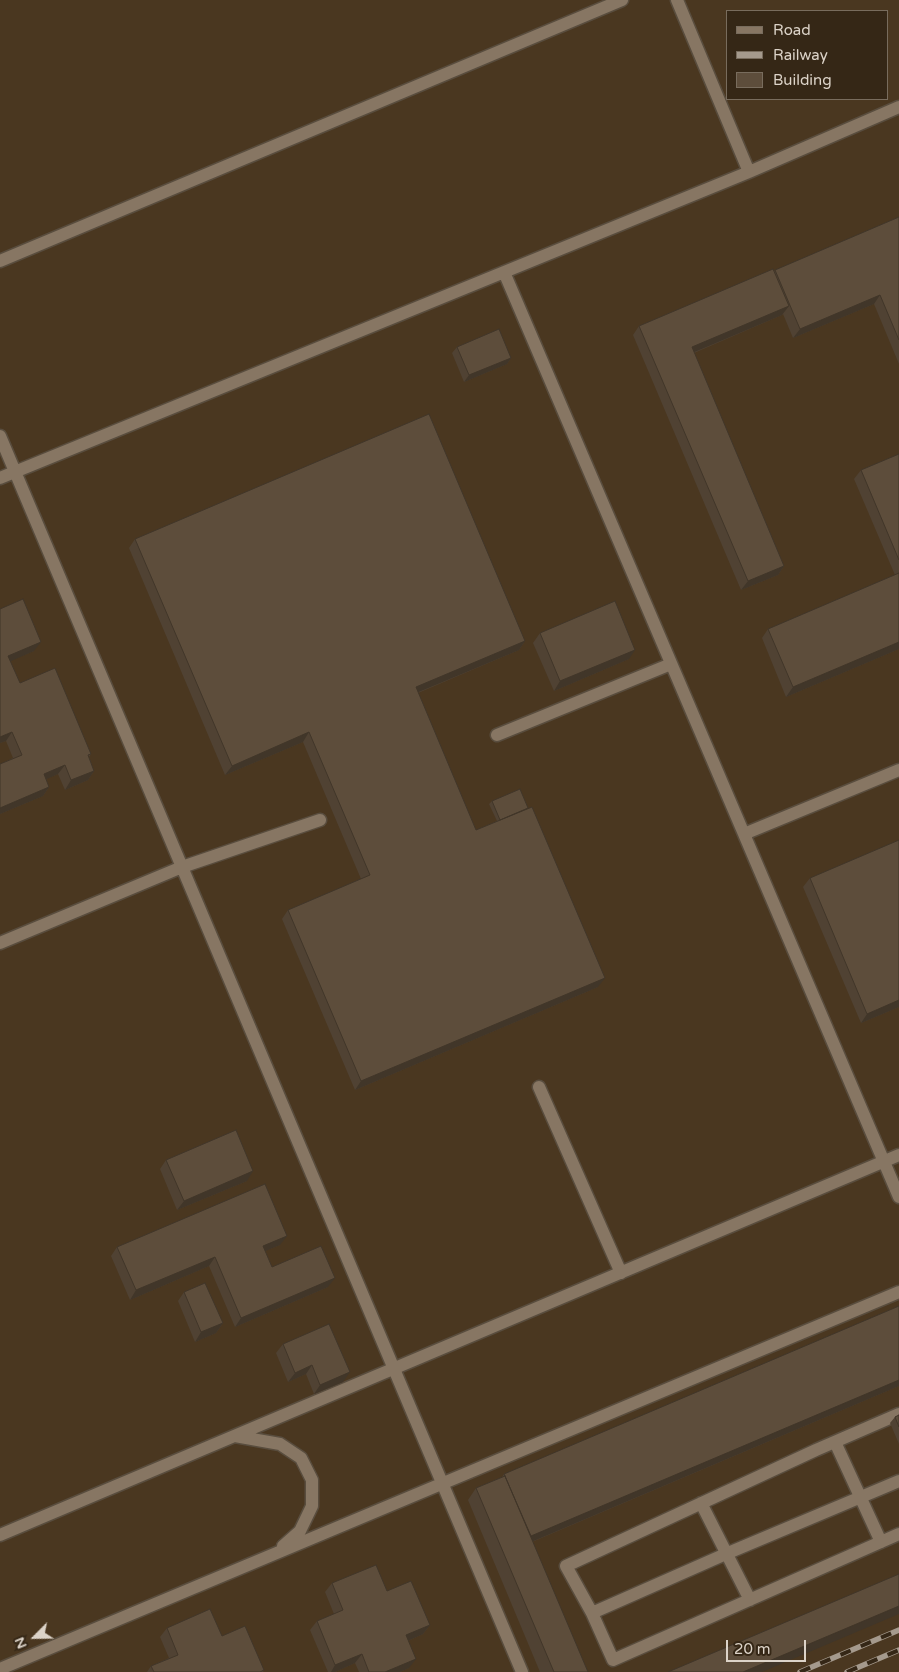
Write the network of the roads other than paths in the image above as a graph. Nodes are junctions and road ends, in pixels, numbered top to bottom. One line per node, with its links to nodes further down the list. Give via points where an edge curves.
1 (622, 0): 5 (lane)
2 (677, 0): 4 (lane)
3 (899, 107): 4 (lane)
4 (749, 172): 6 (lane)
5 (0, 261)
6 (504, 272): 8 (lane); 10 (lane)
7 (0, 436): 8 (lane)
8 (15, 472): 9 (lane); 15 (lane)
9 (0, 478)
10 (671, 664): 11 (lane); 14 (lane)
11 (497, 735)
12 (899, 770): 14 (lane)
13 (320, 820): 15 (lane)
14 (744, 834): 19 (lane)
15 (182, 867): 16 (lane); 23 (lane)
16 (0, 943)
17 (539, 1087): 21 (lane)
18 (899, 1156): 19 (lane)
19 (884, 1162): 20 (lane); 21 (lane)
20 (899, 1198)
21 (621, 1272): 23 (lane)
22 (899, 1292): 28 (lane)
23 (394, 1368): 25 (lane); 28 (lane)
24 (899, 1414): 26 (lane)
25 (234, 1436): 32 (lane); 35 (lane, via 280,1444 301,1458 312,1480 312,1506 300,1532)
26 (835, 1442): 29 (lane); 30 (lane)
27 (899, 1481): 29 (lane)
28 (442, 1484): 35 (lane); 39 (lane)
29 (860, 1497): 33 (lane); 34 (lane)
30 (701, 1504): 34 (lane); 37 (lane, via 566,1566)
31 (899, 1534): 33 (lane)
32 (0, 1535)
33 (881, 1542): 36 (lane)
34 (728, 1553): 36 (lane); 37 (lane)
35 (271, 1555): 38 (lane)
36 (750, 1600): 37 (lane, via 613,1660)
37 (592, 1613)
38 (0, 1669)
39 (522, 1672)

